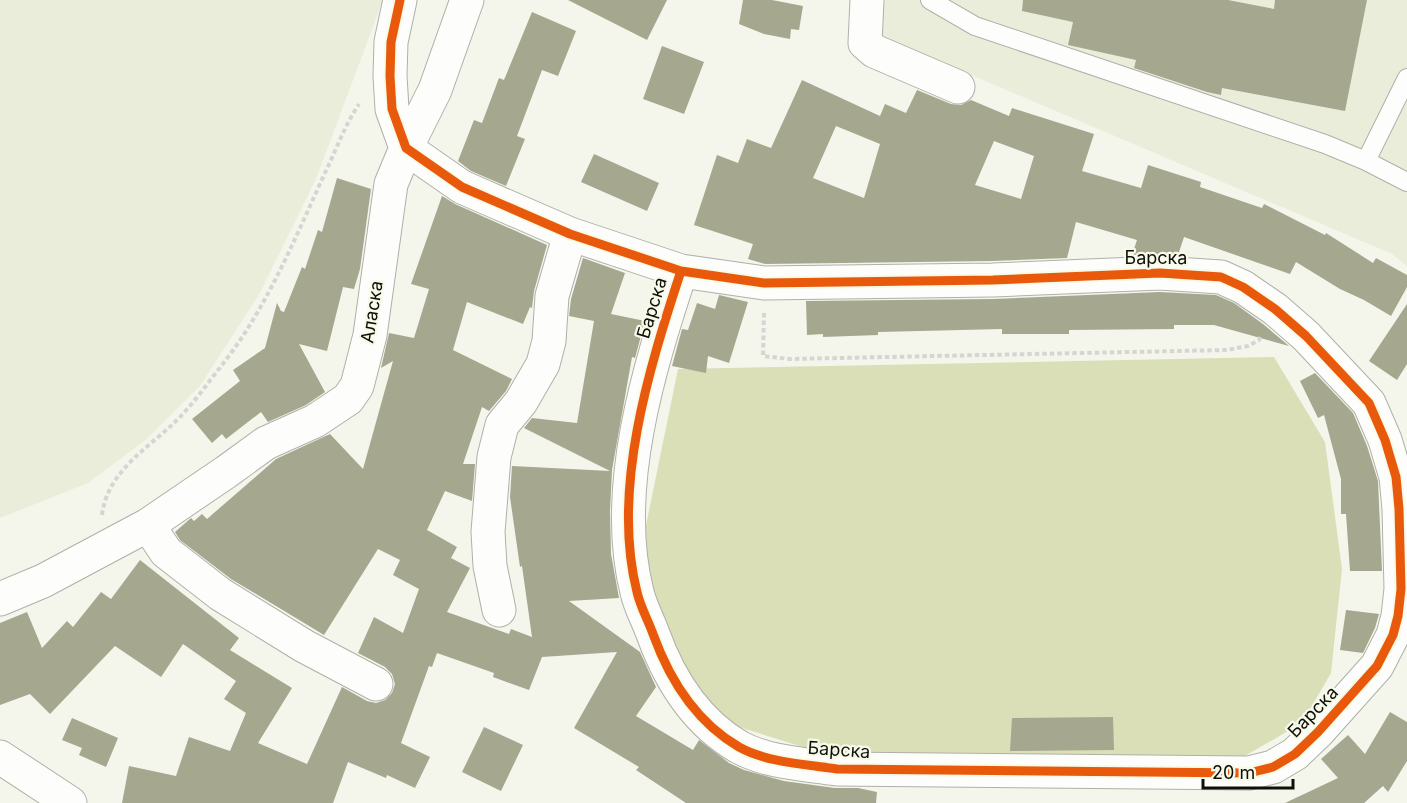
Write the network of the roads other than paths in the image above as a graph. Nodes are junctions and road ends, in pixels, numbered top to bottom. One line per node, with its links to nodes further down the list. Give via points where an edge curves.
1 (400, 0): 7 (street, via 391,42 390,76 392,109)
2 (467, 0): 7 (street, Аласка, via 435,90)
3 (867, 0): 6 (street, via 866,43 874,51)
4 (930, 0): 8 (lane, via 975,26)
5 (1407, 78): 8 (lane)
6 (958, 87)
7 (406, 148): 10 (street, Барска, via 462,187); 12 (street, Аласка, via 391,184 370,335 357,386 348,399 315,421 266,443)
8 (1366, 161): 9 (lane)
9 (1407, 182)
10 (570, 234): 11 (street, Барска); 14 (street, via 552,296 543,364 502,425 494,457 488,532)
11 (681, 271): 11 (street, Барска, via 644,394 632,456 630,546 637,592 661,656 679,689 695,712 741,748 774,759 837,769 1249,772 1273,767 1295,754 1377,666 1394,635 1401,589 1396,477 1369,403 1306,336 1243,287 1221,277 1160,273 764,283)
12 (148, 525): 13 (street, Аласка, via 43,581); 15 (street, via 166,552 220,594 304,646)
13 (0, 599)
14 (499, 610)
15 (376, 684)
16 (0, 757): 17 (street)
17 (70, 803)

